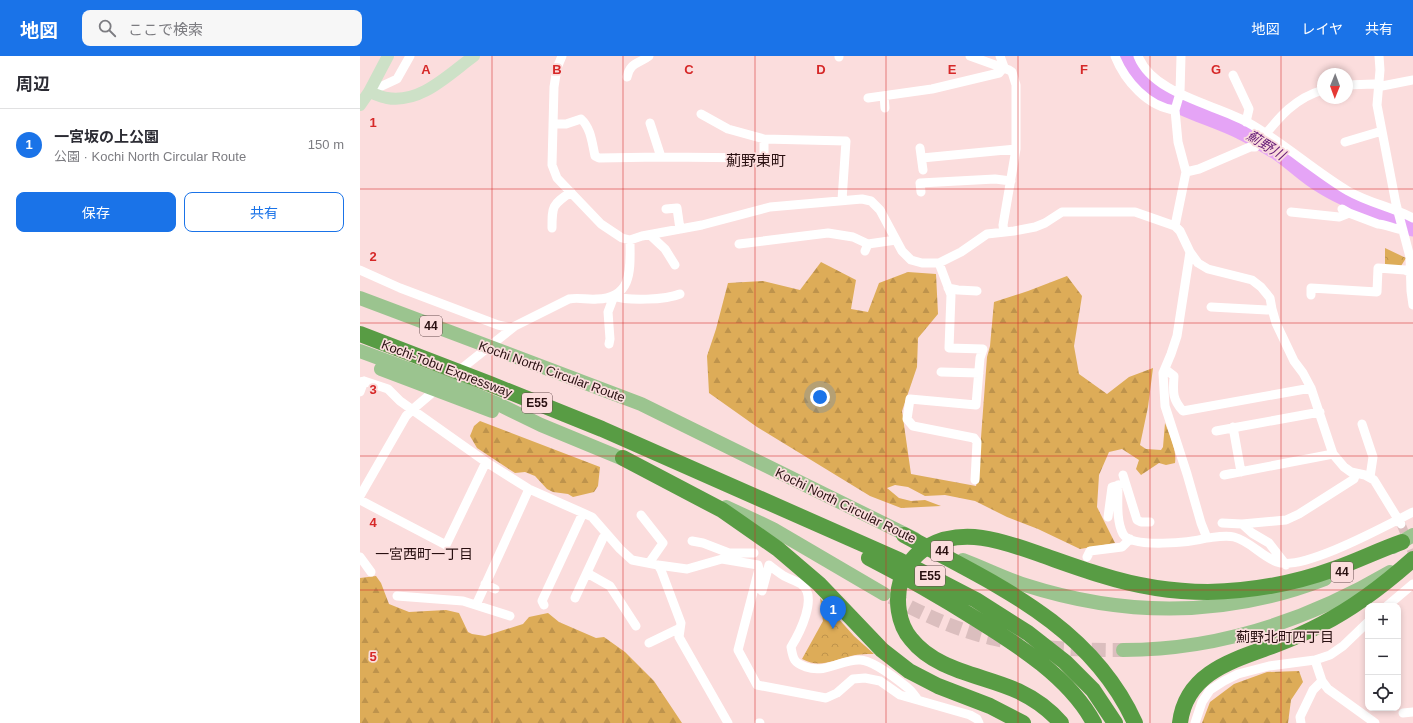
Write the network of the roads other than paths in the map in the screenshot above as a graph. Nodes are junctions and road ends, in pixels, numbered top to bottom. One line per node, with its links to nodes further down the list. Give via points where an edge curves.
1 (388, 56): 18 (street)
2 (410, 56): 18 (street, via 397,79)
3 (474, 56): 18 (street, via 430,89 414,96 401,99 387,98)
4 (562, 56): 28 (street, via 556,76)
5 (649, 56): 14 (street, via 633,64 628,69)
6 (970, 56): 12 (street)
7 (1000, 56): 12 (street)
8 (1115, 56): 25 (street, via 1126,75 1142,93 1168,109)
9 (1138, 56): 20 (street, via 1157,81)
10 (1181, 56): 20 (street)
11 (1379, 56): 17 (street)
12 (1004, 67): 21 (street, via 999,73 932,89); 35 (street, via 1012,72 1016,85)
13 (1233, 75): 27 (street, via 1249,109)
14 (627, 77)
15 (1413, 80): 17 (street)
16 (1353, 85): 17 (street)
17 (1379, 85): 30 (street, via 1377,105)
18 (369, 92): 23 (street)
19 (1317, 92): 31 (street, via 1298,101)
20 (1180, 93): 25 (street); 27 (street)
21 (884, 96): 22 (street); 24 (street)
22 (868, 98)
23 (360, 105)
24 (885, 108)
25 (1176, 110): 39 (street, via 1178,142)
26 (701, 114): 32 (street, via 728,129)
27 (1246, 122): 31 (street)
28 (553, 124): 36 (street, via 581,120 586,124 595,156 599,158); 41 (street, via 552,165 557,178)
29 (650, 124): 36 (street)
30 (1382, 131): 33 (street); 46 (street)
31 (1266, 134): 39 (street, via 1255,147); 44 (street, via 1328,178)
32 (764, 139): 36 (street, via 764,158); 43 (street, via 846,141)
33 (1345, 142)
34 (920, 148): 37 (street)
35 (1016, 149): 37 (street); 40 (street)
36 (660, 157)
37 (922, 158): 38 (street)
38 (923, 170)
39 (1186, 172): 50 (street)
40 (1010, 181): 42 (street, via 995,179 920,183); 54 (street)
41 (571, 192): 51 (street, via 557,202 552,210); 56 (street, via 601,224 622,238)
42 (921, 192)
43 (842, 200): 52 (street, via 770,207); 57 (street, via 871,201 880,210)
44 (1369, 202): 46 (street); 48 (street)
45 (666, 209): 52 (street, via 677,208)
46 (1398, 211): 49 (street); 53 (street)
47 (1291, 212): 48 (street, via 1339,217 1345,211)
48 (1363, 218): 53 (street)
49 (1413, 218)
50 (1175, 226): 54 (street, via 1135,212 1062,212 1035,227); 59 (street)
51 (552, 228)
52 (680, 229): 55 (street)
53 (1402, 230): 63 (street)
54 (1004, 232): 60 (street, via 987,234)
55 (650, 235): 56 (street); 61 (street)
56 (630, 240): 69 (street, via 629,277)
57 (896, 240): 58 (street, via 866,248 852,237 828,234); 60 (street, via 911,260)
58 (739, 244)
59 (1190, 252): 73 (street, via 1198,263 1208,269 1252,280 1261,286 1270,298); 80 (street, via 1177,336)
60 (939, 263): 65 (street)
61 (676, 265)
62 (360, 270): 74 (street, via 400,288)
63 (1412, 273): 68 (street, via 1378,268 1377,292 1311,288); 71 (street)
64 (360, 288): 77 (main road)
65 (948, 288): 66 (street); 82 (street, via 951,295 950,348 983,349)
66 (978, 291)
67 (680, 294): 69 (street, via 672,297 629,299)
68 (1311, 295)
69 (614, 296): 74 (street, via 600,299 569,299); 76 (street, via 608,312)
70 (360, 298): 77 (main road, Kochi North Circular Route / 44)
71 (1413, 305)
72 (1212, 307): 73 (street)
73 (1272, 309): 84 (street, via 1276,324 1294,361)
74 (512, 328): 87 (street)
75 (360, 334): 99 (highway, Kochi-Tobu Expressway / E55, via 595,426)
76 (609, 344)
77 (504, 348): 114 (main road, Kochi North Circular Route / 44, via 641,404)
78 (360, 351): 85 (main road)
79 (360, 361): 85 (main road)
80 (1165, 369): 84 (street, via 1174,376 1173,393 1176,404 1183,411); 115 (street, via 1165,406)
81 (941, 372): 82 (street)
82 (979, 373): 100 (street, via 976,405 910,399 907,419 913,426 974,438 977,442)
83 (362, 382): 86 (street); 87 (street, via 388,390)
84 (1311, 388): 88 (street)
85 (452, 390): 93 (main road, via 500,405 541,425)
86 (360, 392)
87 (413, 409): 94 (street); 103 (street, via 406,416)
88 (1320, 412): 90 (street); 92 (street)
89 (1362, 424): 98 (street, via 1373,457)
90 (1233, 428): 91 (street); 95 (street)
91 (1216, 431)
92 (1333, 454): 95 (street); 96 (street, via 1344,467)
93 (623, 458): 133 (main road, via 773,529); 153 (highway, via 722,510 778,549 819,584 882,650 909,670 938,686 990,706)
94 (486, 462): 102 (street); 104 (street, via 446,546)
95 (1241, 472): 97 (street)
96 (1356, 473): 98 (street); 112 (street, via 1354,479 1286,520)
97 (1224, 476)
98 (1370, 477): 110 (street)
99 (711, 478): 155 (highway, E55, via 891,569 1002,635 1056,676 1074,695); 156 (highway, E55, via 899,560 976,600 1028,632 1065,662 1094,690)
100 (975, 480)
101 (1122, 481): 108 (street, via 1112,487); 109 (street, via 1137,520); 117 (street, via 1119,520 1124,536)
102 (529, 489): 106 (street); 128 (street)
103 (360, 496)
104 (360, 500)
105 (1413, 512): 110 (street)
106 (583, 513): 113 (street, via 592,517); 137 (street, via 542,601)
107 (640, 515): 124 (street, via 663,543)
108 (1108, 517)
109 (1150, 522)
110 (1400, 522): 125 (street, via 1323,556)
111 (1222, 523): 112 (street)
112 (1242, 524): 125 (street, via 1269,543)
113 (607, 534): 124 (street, via 632,560); 127 (street)
114 (904, 535): 132 (main road, Kochi North Circular Route / 44, via 1024,584 1099,603 1178,609 1234,604); 157 (highway, via 1011,593 1071,636 1103,669 1124,700)
115 (1207, 538): 117 (street, via 1196,542 1164,543 1137,542); 125 (street, via 1234,537)
116 (1407, 538): 132 (highway)
117 (1130, 539): 122 (street, via 1122,546 1090,551)
118 (692, 542): 120 (street, via 703,543)
119 (754, 553): 120 (street)
120 (729, 556): 124 (street, via 687,569); 148 (street, via 758,565 759,569 738,650 757,685 826,698 837,693 853,679 865,678 880,682 900,695)
121 (360, 557): 126 (street)
122 (1087, 557)
123 (1413, 558): 139 (highway, via 1371,593)
124 (654, 564): 143 (street, via 661,570 681,623)
125 (1286, 565)
126 (371, 572)
127 (587, 573): 135 (street); 142 (street, via 610,586)
128 (485, 584): 130 (street); 138 (street)
129 (1413, 584): 136 (street)
130 (495, 589)
131 (762, 591): 148 (street, via 769,565 806,590 808,598 804,621 792,647 798,665 822,669 860,659 870,661 909,688)
132 (1265, 593): 154 (highway, via 1187,591 1146,586 1096,574 983,537 956,537 922,550 908,565 899,586 901,618 907,634 917,646 938,661 1018,691 1048,709)
133 (884, 594)
134 (397, 596): 138 (street, via 463,601)
135 (575, 598)
136 (1391, 603)
137 (544, 604)
138 (476, 605): 140 (street)
139 (1334, 610): 145 (main road, via 1218,640 1169,648); 158 (highway, via 1300,634 1224,664 1212,672 1192,692 1185,704)
140 (510, 616)
141 (1365, 625): 146 (street, via 1343,646 1330,655)
142 (636, 626)
143 (680, 628): 144 (street); 151 (street, via 679,636)
144 (649, 643)
145 (1123, 650)
146 (1315, 660): 147 (street); 159 (street, via 1269,666 1238,674 1224,681 1210,690 1202,702)
147 (1322, 681): 160 (street, via 1313,690 1300,717); 161 (street, via 1328,689)
148 (918, 700): 152 (street, via 970,715)
149 (1413, 712): 150 (street)
150 (1403, 713)
151 (728, 723)
152 (979, 723)
153 (1023, 723)
154 (1061, 723)
155 (1094, 723)
156 (1115, 723)
157 (1135, 723)
158 (1180, 723)
159 (1195, 723)
160 (1301, 723)
161 (1375, 723)

